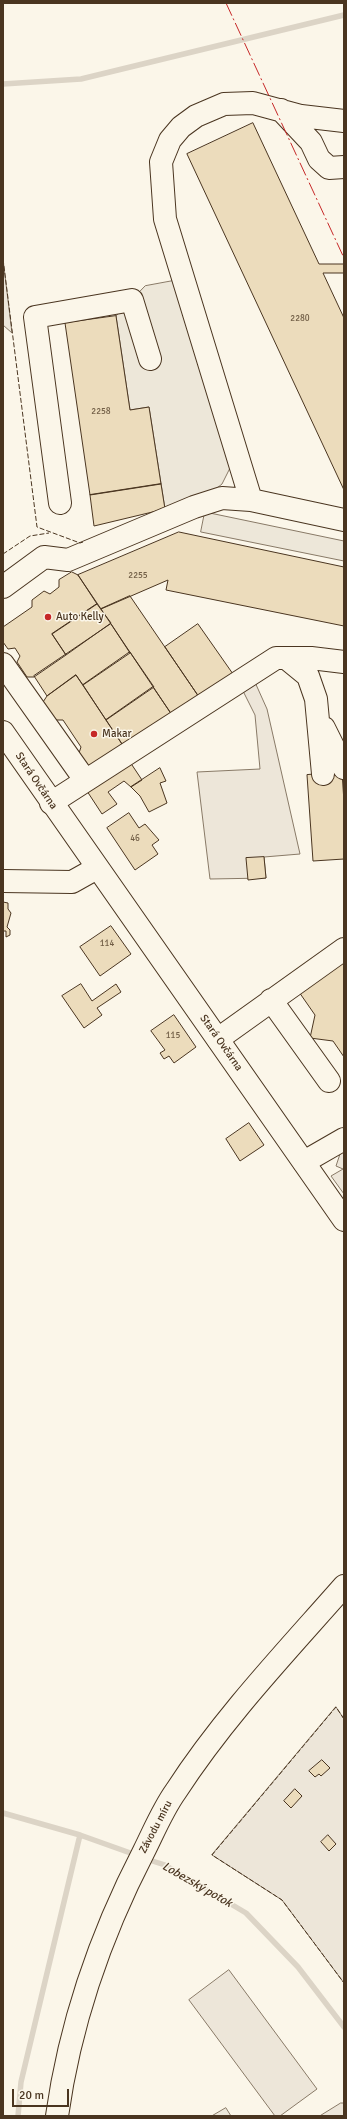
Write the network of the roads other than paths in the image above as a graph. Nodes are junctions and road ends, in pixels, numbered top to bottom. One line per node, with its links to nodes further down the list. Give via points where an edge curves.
1 (281, 110): 2 (street, via 301,116); 3 (street, via 312,142 319,159 329,168); 5 (street, via 253,104 224,104 196,116 181,127 170,140 161,162 165,219)
2 (344, 121)
3 (344, 167)
4 (150, 359): 6 (street, via 132,300 35,317)
5 (251, 500): 7 (street); 8 (street, via 222,498 194,507 68,560 44,557)
6 (60, 503)
7 (344, 520)
8 (3, 587)
9 (286, 658): 10 (street); 12 (street, via 308,676 316,699); 16 (street, via 276,658)
10 (344, 662)
11 (3, 664): 16 (street)
12 (318, 716): 14 (street); 15 (street)
13 (3, 732): 17 (street, Stará Ovčárna)
14 (344, 768)
15 (323, 774)
16 (85, 780): 17 (street)
17 (51, 803): 18 (street, Stará Ovčárna)
18 (97, 868): 19 (street, via 72,882); 22 (street, Stará Ovčárna)
19 (3, 882)
20 (344, 949): 21 (street)
21 (271, 1000): 22 (street); 23 (street)
22 (218, 1039): 25 (street, Stará Ovčárna)
23 (329, 1081)
24 (344, 1139): 25 (street)
25 (304, 1162): 26 (street, Stará Ovčárna)
26 (344, 1220)
27 (344, 1586): 28 (street, Závodu míru, via 236,1710 175,1791 106,1930 85,1993)
28 (57, 2116)

